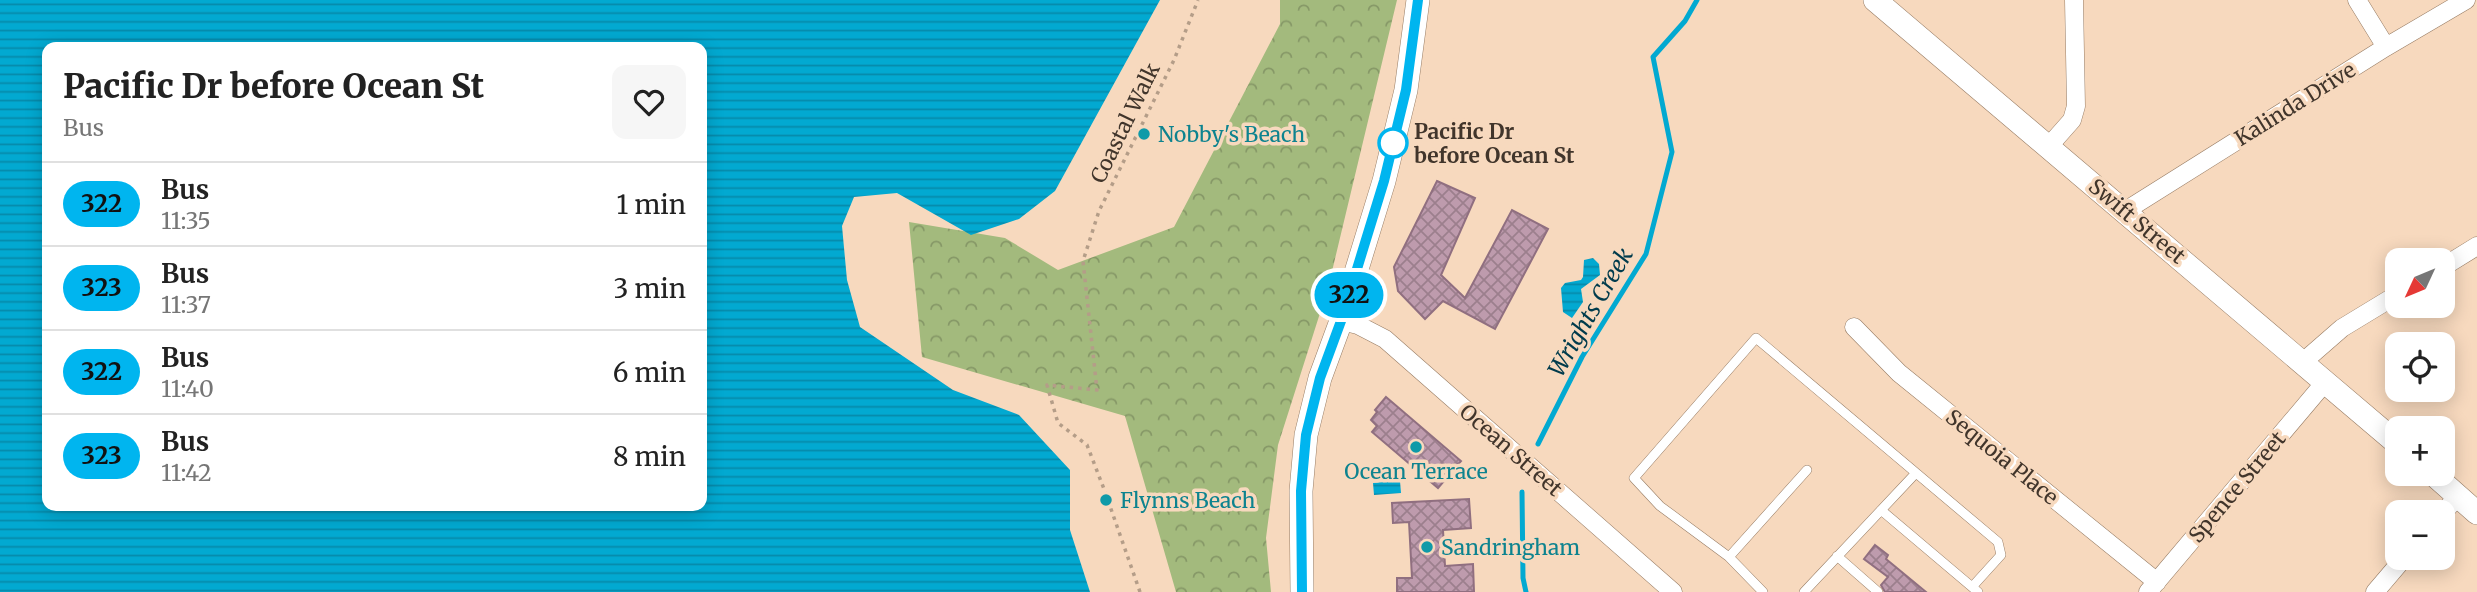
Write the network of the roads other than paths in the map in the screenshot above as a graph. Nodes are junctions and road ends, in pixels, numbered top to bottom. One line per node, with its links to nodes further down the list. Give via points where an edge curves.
1 (1875, 0): 7 (street, Swift Street)
2 (2074, 0): 7 (street, via 2077,106 2072,120)
3 (2357, 0): 6 (street)
4 (2466, 0): 6 (street, Kalinda Drive)
5 (1422, 2): 12 (street, via 1384,181)
6 (2386, 47): 8 (street, Kalinda Drive)
7 (2049, 146): 8 (street, Swift Street)
8 (2125, 211): 14 (street, Swift Street)
9 (2477, 246): 10 (street)
10 (2455, 260)
11 (2385, 302): 14 (street, via 2342,328)
12 (1341, 321): 27 (street, via 1306,435 1301,491); 28 (street, Ocean Street, via 1385,339)
13 (1854, 327): 25 (street, Sequoia Place, via 1899,373)
14 (2304, 362): 15 (street, Swift Street)
15 (2326, 381): 16 (street, Swift Street); 25 (street, Spence Street)
16 (2385, 432)
17 (1807, 470): 23 (lane)
18 (1915, 474): 20 (lane); 23 (lane, via 1756,338 1634,478 1660,506); 26 (lane, via 1998,542 2001,555)
19 (2455, 506): 21 (street)
20 (1881, 510): 22 (lane); 26 (lane)
21 (2477, 513)
22 (1837, 556): 30 (lane); 31 (lane)
23 (1728, 557): 29 (lane)
24 (2394, 570): 32 (street)
25 (2152, 587)
26 (1975, 589)
27 (1302, 592)
28 (1673, 592)
29 (1763, 592)
30 (1804, 592)
31 (1878, 592)
32 (2375, 592)

